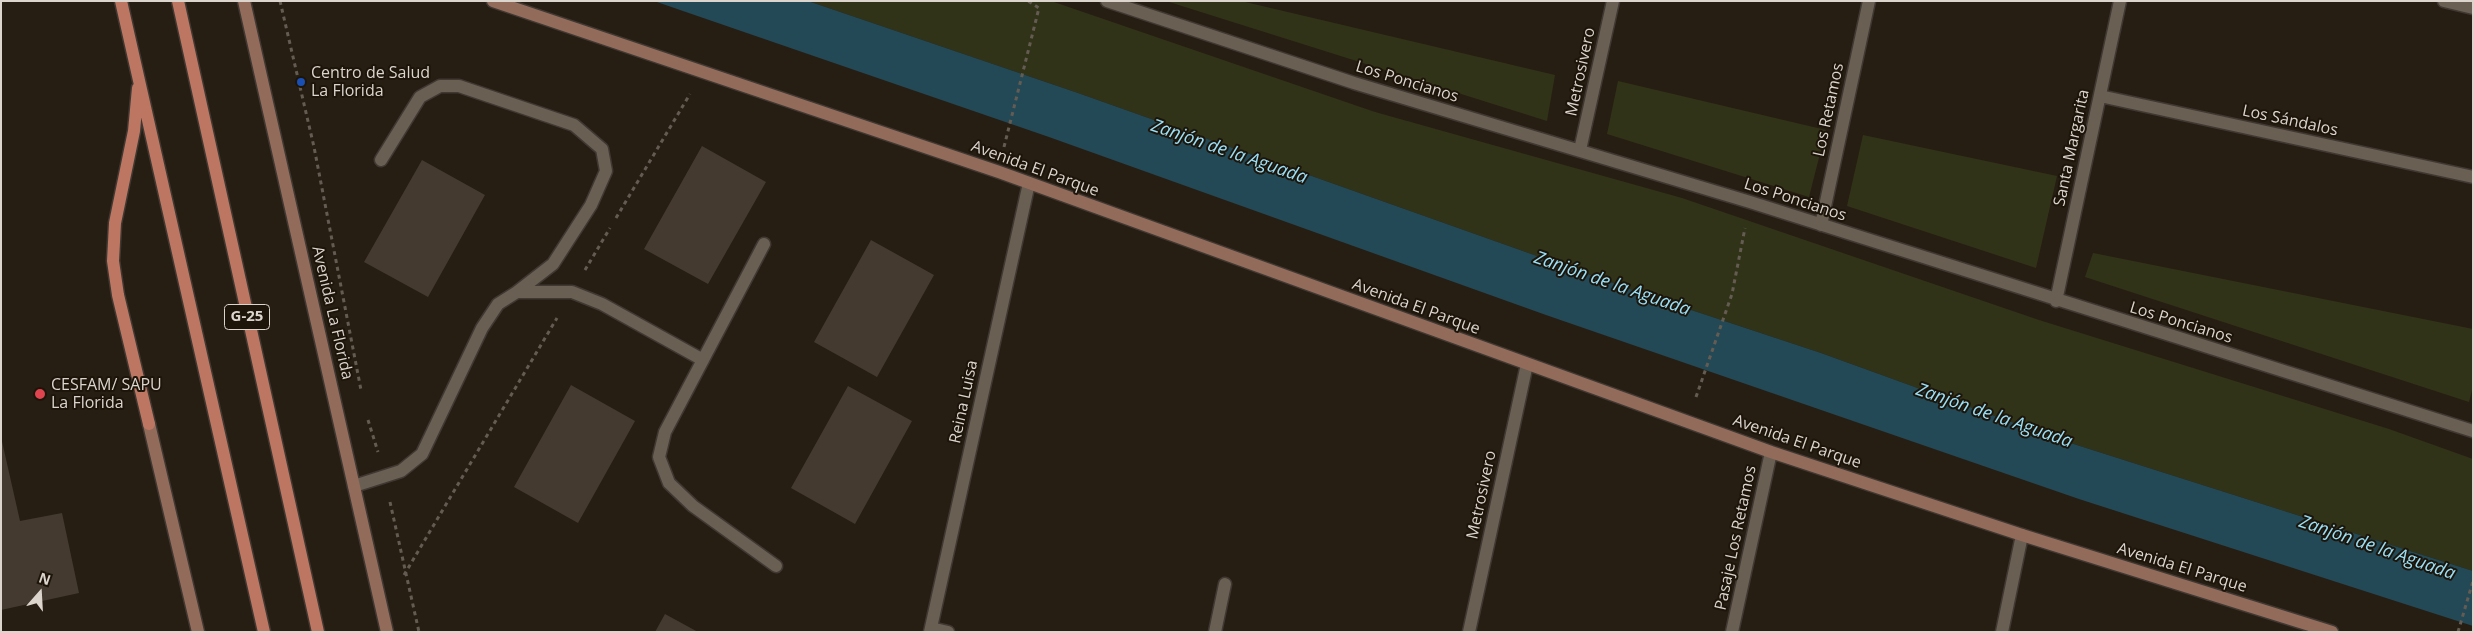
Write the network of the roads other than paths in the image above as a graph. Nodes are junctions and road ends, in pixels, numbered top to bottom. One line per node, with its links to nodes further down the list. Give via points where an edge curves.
1 (121, 1): 11 (main road)
2 (178, 1): 33 (main road, G-25)
3 (244, 1): 26 (street, Avenida La Florida)
4 (493, 1): 16 (street, Avenida El Parque)
5 (1107, 1): 13 (street, Los Poncianos, via 1354,83)
6 (1613, 1): 13 (street, Metrosivero)
7 (1869, 1): 17 (street, Los Retamos)
8 (2120, 1): 12 (street, Santa Margarita)
9 (2444, 1): 10 (street)
10 (2473, 8)
11 (138, 75): 23 (main road, via 134,131 115,223 113,260 118,295); 32 (main road)
12 (2100, 96): 15 (street, Los Sándalos); 20 (street, Santa Margarita)
13 (1580, 150): 17 (street, Los Poncianos)
14 (381, 160): 19 (street, via 420,96 440,86 459,86 574,125 602,148 606,170 591,205 553,264)
15 (2473, 177)
16 (1029, 183): 22 (street, Avenida El Parque); 30 (street, Reina Luisa)
17 (1821, 225): 20 (street, Los Poncianos)
18 (764, 244): 21 (street)
19 (517, 292): 21 (street, via 572,292 602,304); 26 (street, via 498,304 482,328 422,454 401,471)
20 (2056, 301): 24 (street, Los Poncianos)
21 (703, 360): 28 (street, via 665,432 659,457 669,483 693,506)
22 (1527, 364): 25 (street, Avenida El Parque); 37 (street, Metrosivero)
23 (149, 424): 31 (street)
24 (2473, 432)
25 (1771, 452): 27 (street, Avenida El Parque); 38 (street, Pasaje Los Retamos)
26 (354, 486): 34 (street, Avenida La Florida)
27 (2022, 535): 39 (street); 40 (street, Avenida El Parque)
28 (776, 566)
29 (1225, 584): 36 (street)
30 (931, 630): 35 (street, Reina Luisa)
31 (198, 632)
32 (264, 632)
33 (318, 632)
34 (387, 632)
35 (948, 632)
36 (1215, 632)
37 (1470, 632)
38 (1732, 632)
39 (2002, 632)
40 (2332, 632)

